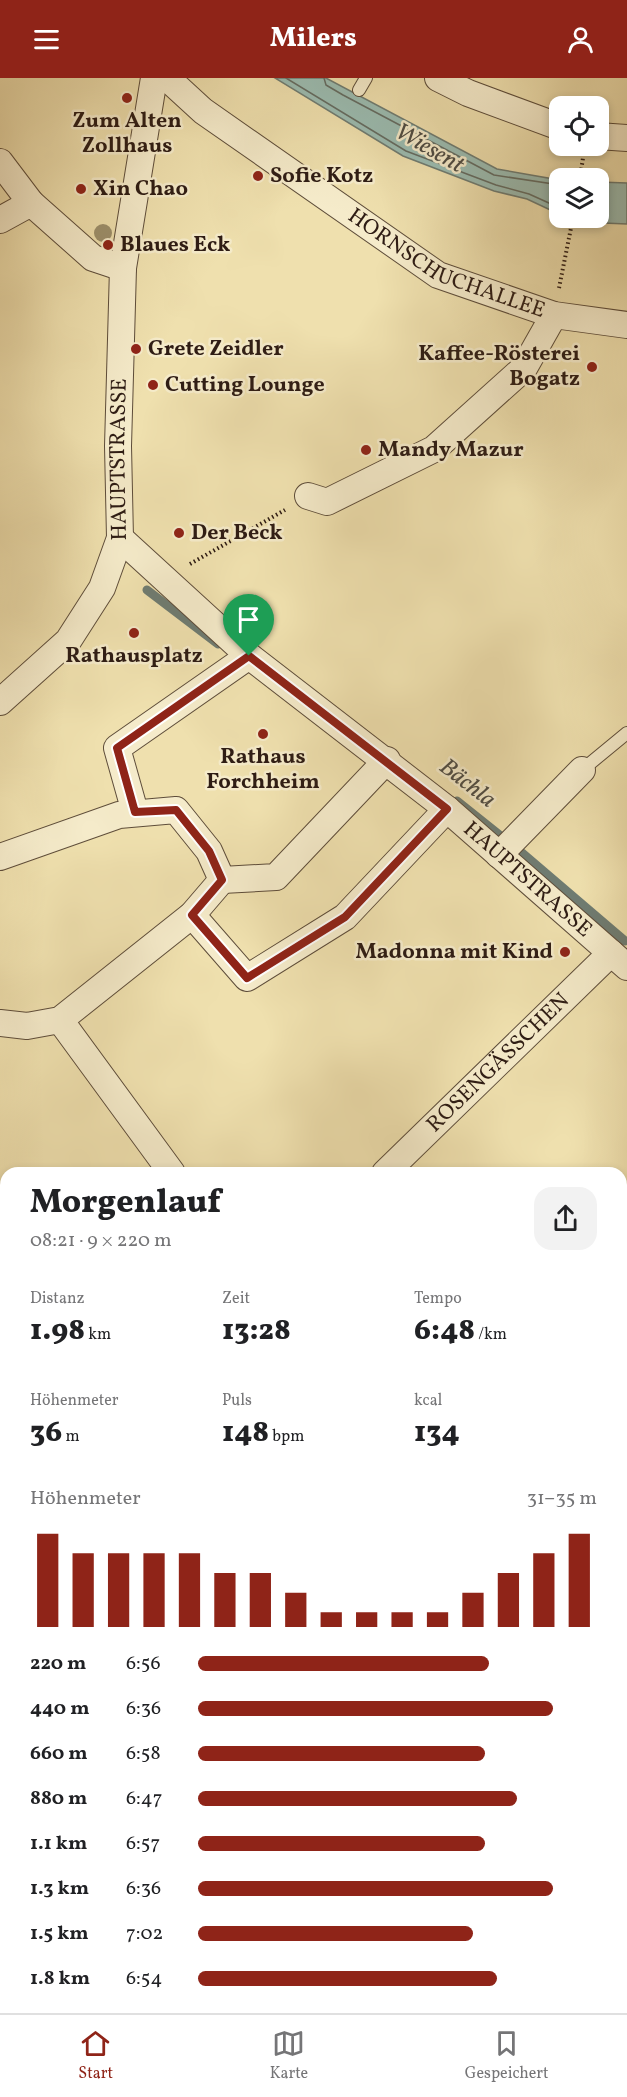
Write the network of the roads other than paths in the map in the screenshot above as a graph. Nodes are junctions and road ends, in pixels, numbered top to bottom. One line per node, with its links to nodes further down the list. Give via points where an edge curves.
1 (154, 78): 10 (street, HAUPTSTRASSE)
2 (167, 78): 11 (street, HORNSCHUCHALLEE, via 203,111 438,275)
3 (366, 78): 5 (lane)
4 (438, 78): 6 (street)
5 (359, 90)
6 (549, 123)
7 (0, 162): 8 (street)
8 (31, 202): 9 (street); 10 (street, via 93,258)
9 (0, 220)
10 (123, 268): 14 (street, HAUPTSTRASSE, via 118,446)
11 (554, 315): 12 (street, HORNSCHUCHALLEE); 13 (street, via 524,368 434,450 327,502)
12 (627, 325)
13 (308, 496)
14 (120, 538): 15 (street, HAUPTSTRASSE); 16 (street, via 102,588 68,641)
15 (249, 656): 18 (street, HAUPTSTRASSE); 21 (street, via 117,748)
16 (0, 702)
17 (627, 733): 19 (lane)
18 (387, 760): 20 (street, HAUPTSTRASSE); 24 (street, via 276,877)
19 (582, 770): 22 (street)
20 (447, 809): 22 (street, HAUPTSTRASSE); 25 (street, via 345,917 247,978)
21 (135, 812): 23 (street); 24 (street, via 176,810 209,851)
22 (499, 855): 26 (street, HAUPTSTRASSE)
23 (0, 857)
24 (222, 880): 25 (street)
25 (192, 915): 27 (street)
26 (622, 962): 30 (street, ROSENGÄSSCHEN)
27 (60, 1020): 28 (street, via 27,1026); 29 (street)
28 (0, 1023)
29 (168, 1167)
30 (392, 1167)

